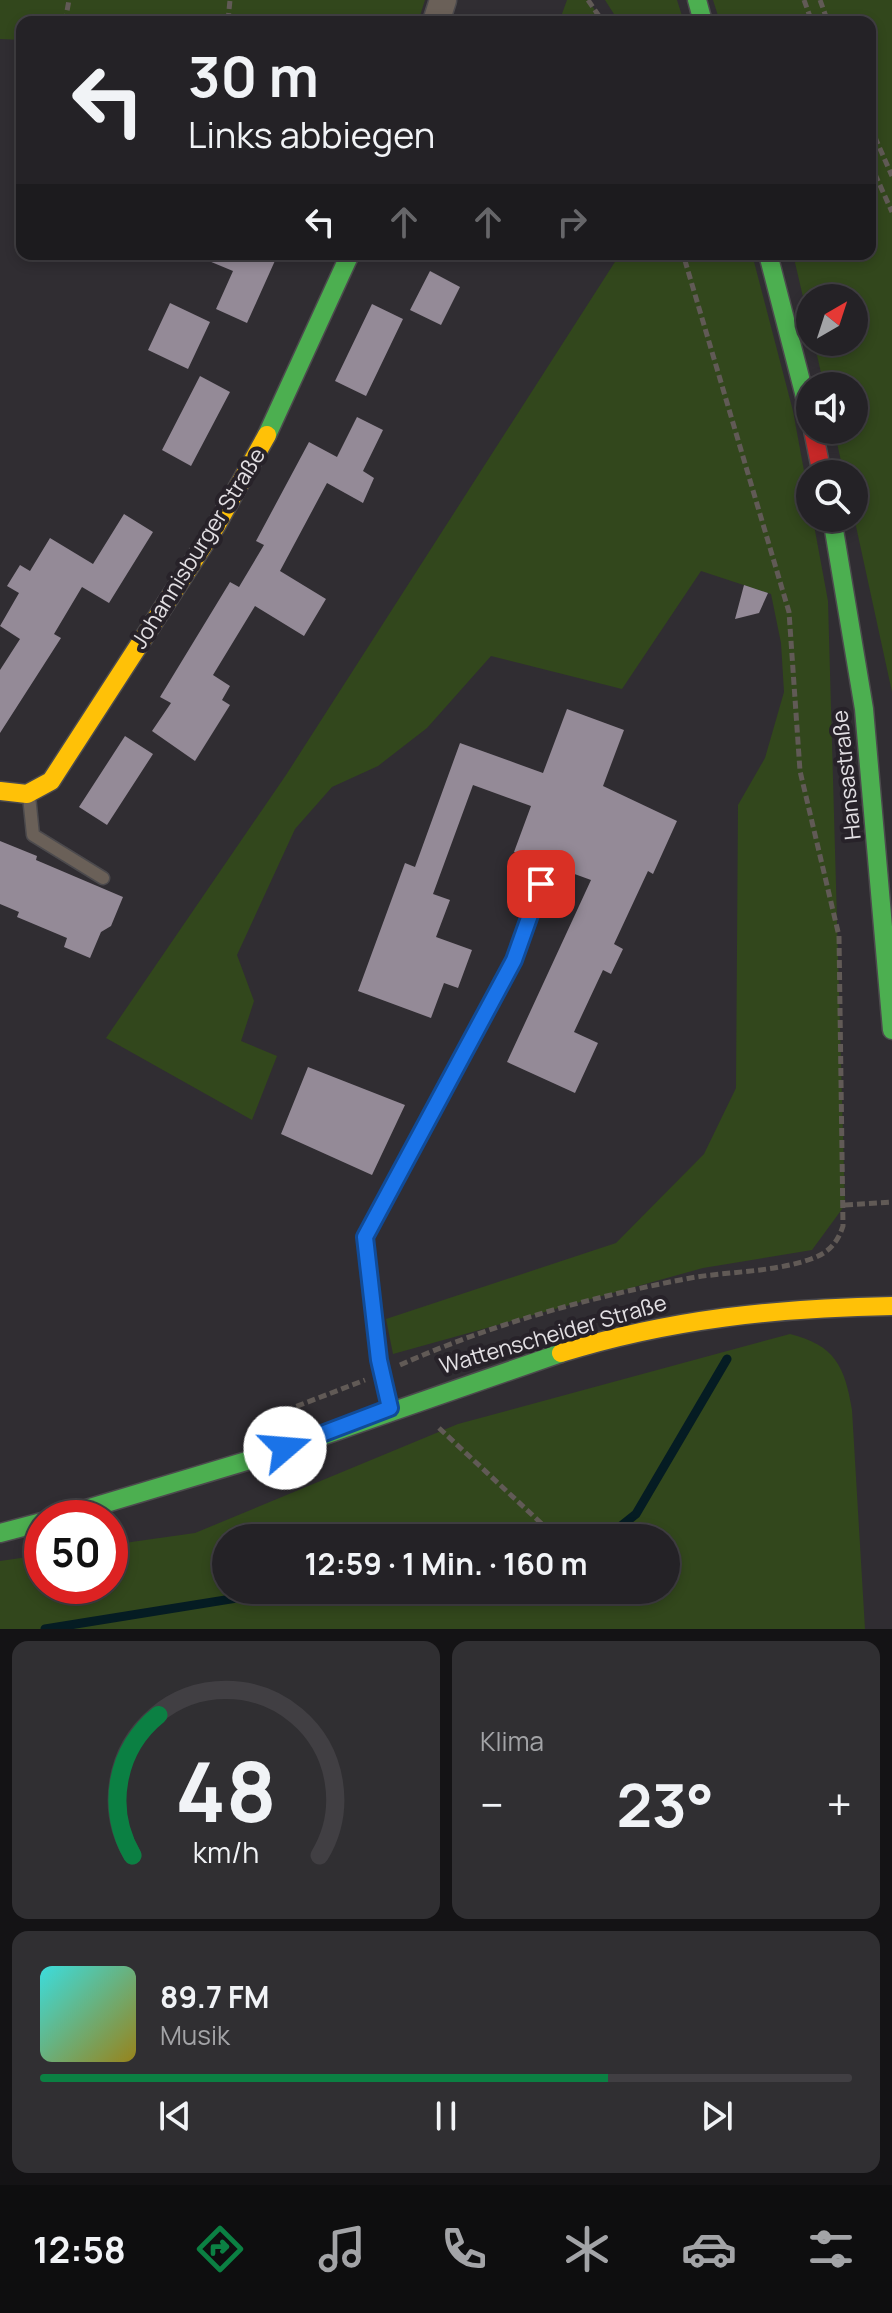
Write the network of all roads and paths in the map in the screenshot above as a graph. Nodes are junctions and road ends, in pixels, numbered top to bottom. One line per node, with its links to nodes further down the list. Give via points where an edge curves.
1 (876, 140): 3 (path)
2 (876, 176): 4 (path)
3 (892, 176)
4 (892, 212)
5 (347, 260): 11 (street, Johannisburger Straße, via 272,426 216,526 51,781)
6 (685, 260): 15 (path, via 789,612 800,771 839,936 845,1205)
7 (770, 260): 8 (street)
8 (799, 372)
9 (834, 532): 14 (street, Hansastraße, via 858,666)
10 (0, 791): 11 (street)
11 (28, 795): 12 (lane, via 33,835)
12 (103, 878)
13 (541, 884): 17 (lane, via 514,960 365,1237)
14 (892, 1030)
15 (892, 1202)
16 (892, 1306): 17 (street, Wattenscheider Straße, via 770,1310 627,1333 506,1367)
17 (390, 1408): 19 (street, Wattenscheider Straße, via 341,1430)
18 (433, 1423): 20 (path)
19 (118, 1500)
20 (542, 1524)
21 (24, 1527): 22 (street)
22 (0, 1533)

